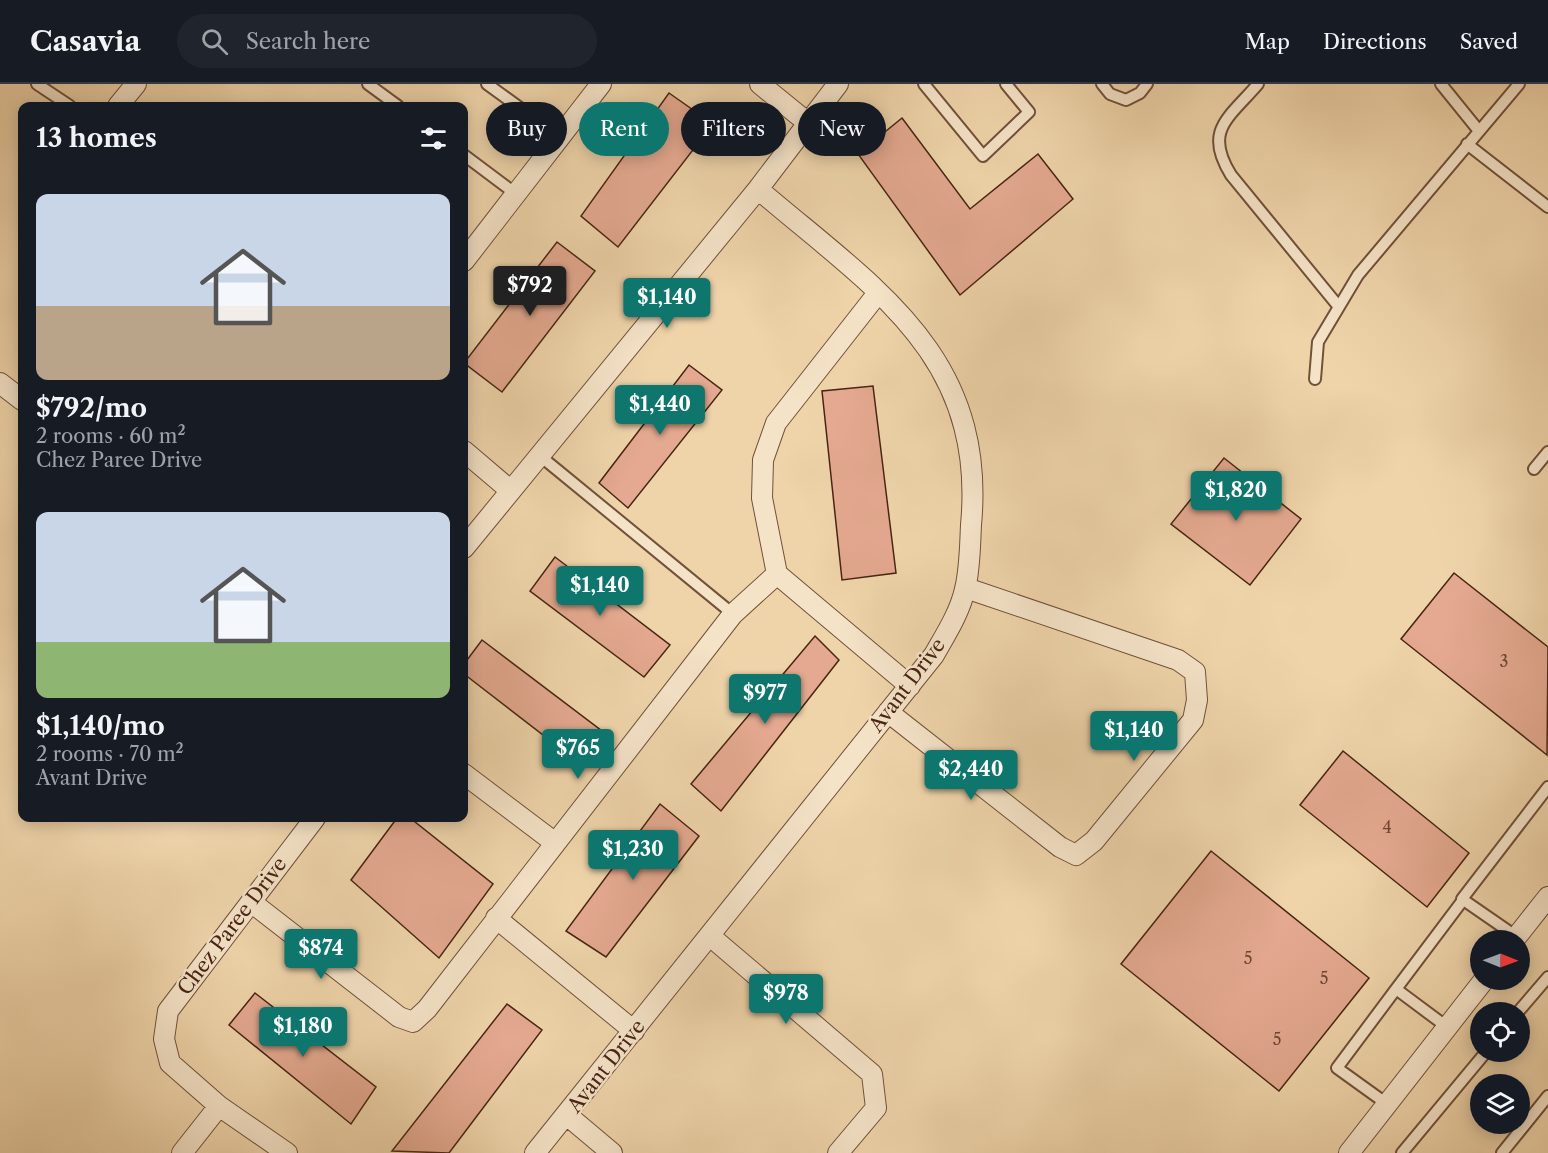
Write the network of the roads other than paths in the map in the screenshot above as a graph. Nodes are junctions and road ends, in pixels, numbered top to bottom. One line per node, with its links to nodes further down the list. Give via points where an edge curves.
1 (37, 84): 15 (lane)
2 (136, 84): 16 (street)
3 (368, 84): 17 (lane)
4 (487, 84): 18 (lane)
5 (601, 84): 21 (street)
6 (760, 84): 20 (street)
7 (838, 84): 19 (street)
8 (924, 84): 9 (lane, via 983,156 1029,112)
9 (1006, 84)
10 (1102, 84): 11 (lane, via 1110,94 1126,100)
11 (1147, 84)
12 (1258, 84): 32 (lane, via 1222,126 1216,142 1220,158)
13 (1441, 84): 22 (lane)
14 (1519, 84): 22 (lane)
15 (64, 102)
16 (121, 102)
17 (393, 102)
18 (512, 102)
19 (824, 102)
20 (798, 115)
21 (567, 128)
22 (1479, 131): 24 (lane)
23 (798, 136): 27 (street)
24 (1467, 144): 29 (lane); 32 (lane, via 1358,274)
25 (545, 156): 28 (street)
26 (468, 158): 28 (lane)
27 (758, 189): 31 (street, Avant Drive); 38 (street)
28 (516, 194): 30 (street)
29 (1548, 207)
30 (468, 256)
31 (878, 293): 42 (street, via 776,423 763,460 762,498); 43 (street, Avant Drive, via 922,338 947,376 964,420 972,460 974,502)
32 (1339, 307): 33 (lane, via 1318,342)
33 (1315, 379)
34 (0, 383): 35 (street)
35 (18, 397)
36 (1548, 452): 39 (lane)
37 (468, 454): 40 (street)
38 (539, 455): 40 (street); 44 (lane)
39 (1534, 469)
40 (510, 490): 41 (street)
41 (468, 543)
42 (777, 574): 44 (street); 45 (street)
43 (966, 588): 45 (street, Avant Drive, via 934,655); 46 (street, via 1178,660 1195,672 1197,700 1193,720 1094,841 1076,855 1060,848)
44 (733, 614): 50 (street)
45 (910, 686): 46 (street, Avant Drive)
46 (888, 712): 57 (street, Avant Drive)
47 (468, 777): 50 (street)
48 (1548, 787): 52 (lane)
49 (312, 822): 53 (street, Chez Paree Drive)
50 (554, 842): 54 (street)
51 (1548, 897): 56 (street)
52 (1463, 900): 55 (lane); 59 (lane)
53 (250, 902): 54 (street, via 399,1017 413,1022); 67 (street, Chez Paree Drive, via 168,1011 164,1039 170,1063)
54 (496, 918): 63 (street)
55 (1503, 930)
56 (1522, 930)
57 (710, 936): 63 (street, Avant Drive); 73 (street, via 873,1074 876,1108)
58 (1548, 977): 61 (lane)
59 (1396, 989): 62 (lane); 66 (lane, via 1337,1068)
60 (1476, 990): 62 (street)
61 (1527, 1002)
62 (1447, 1027): 66 (street)
63 (634, 1031): 68 (street, Avant Drive)
64 (1478, 1062): 75 (lane)
65 (1548, 1096): 76 (lane)
66 (1387, 1104): 74 (street)
67 (219, 1106): 69 (street); 70 (street)
68 (568, 1116): 71 (street, Avant Drive); 72 (street)
69 (182, 1153)
70 (287, 1153)
71 (535, 1153)
72 (612, 1153)
73 (838, 1153)
74 (1349, 1153)
75 (1402, 1153)
76 (1503, 1153)

